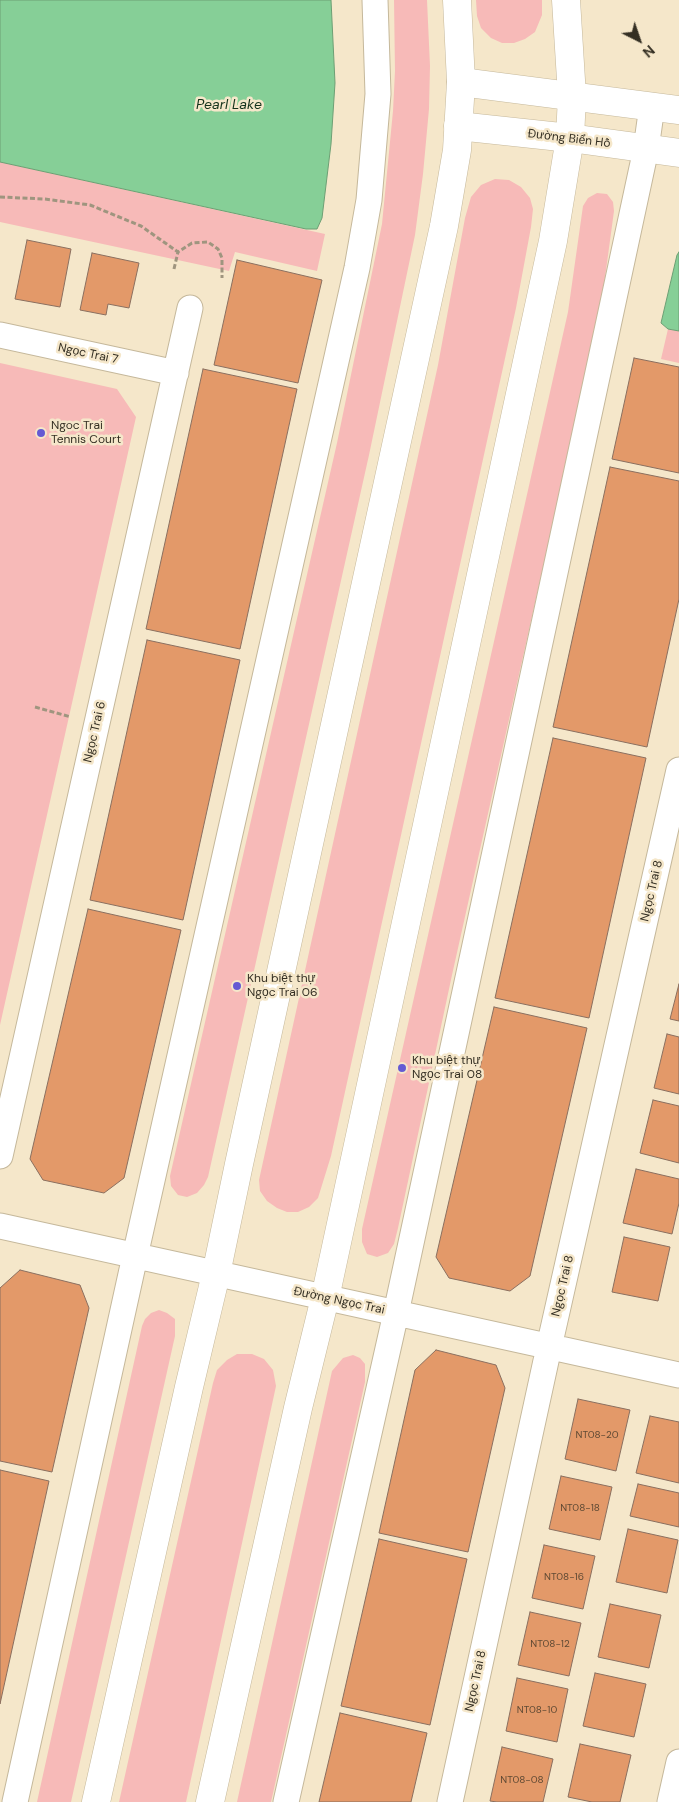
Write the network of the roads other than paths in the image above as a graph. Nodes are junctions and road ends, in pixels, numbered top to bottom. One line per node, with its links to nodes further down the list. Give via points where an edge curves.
1 (374, 0): 18 (street, via 378,94 369,200 357,268)
2 (457, 0): 4 (main road)
3 (566, 0): 5 (main road)
4 (461, 82): 5 (main road); 8 (main road)
5 (572, 96): 6 (main road); 9 (main road)
6 (652, 106): 7 (main road); 10 (street)
7 (679, 110)
8 (458, 126): 9 (main road, Đường Biển Hồ); 19 (main road, via 442,236)
9 (570, 138): 10 (main road, Đường Biển Hồ); 20 (main road, via 546,278)
10 (646, 149): 11 (main road, Đường Biển Hồ); 21 (street)
11 (679, 153)
12 (190, 308): 14 (street, Ngọc Trai 6)
13 (0, 335): 14 (street, Ngọc Trai 7)
14 (176, 373): 16 (street, Ngọc Trai 6)
15 (679, 770): 22 (street, Ngọc Trai 8)
16 (0, 1156)
17 (0, 1226): 18 (street, Đường Ngọc Trai)
18 (135, 1256): 19 (street, Đường Ngọc Trai); 25 (street)
19 (216, 1274): 20 (street, Đường Ngọc Trai); 26 (main road)
20 (325, 1298): 21 (street, Đường Ngọc Trai); 27 (main road, via 293,1426)
21 (396, 1313): 22 (street, Đường Ngọc Trai); 28 (street)
22 (549, 1347): 23 (street, Đường Ngọc Trai); 29 (street, Ngọc Trai 8)
23 (679, 1375)
24 (679, 1762): 30 (street)
25 (15, 1802)
26 (96, 1802)
27 (210, 1802)
28 (286, 1802)
29 (450, 1802)
30 (670, 1802)

